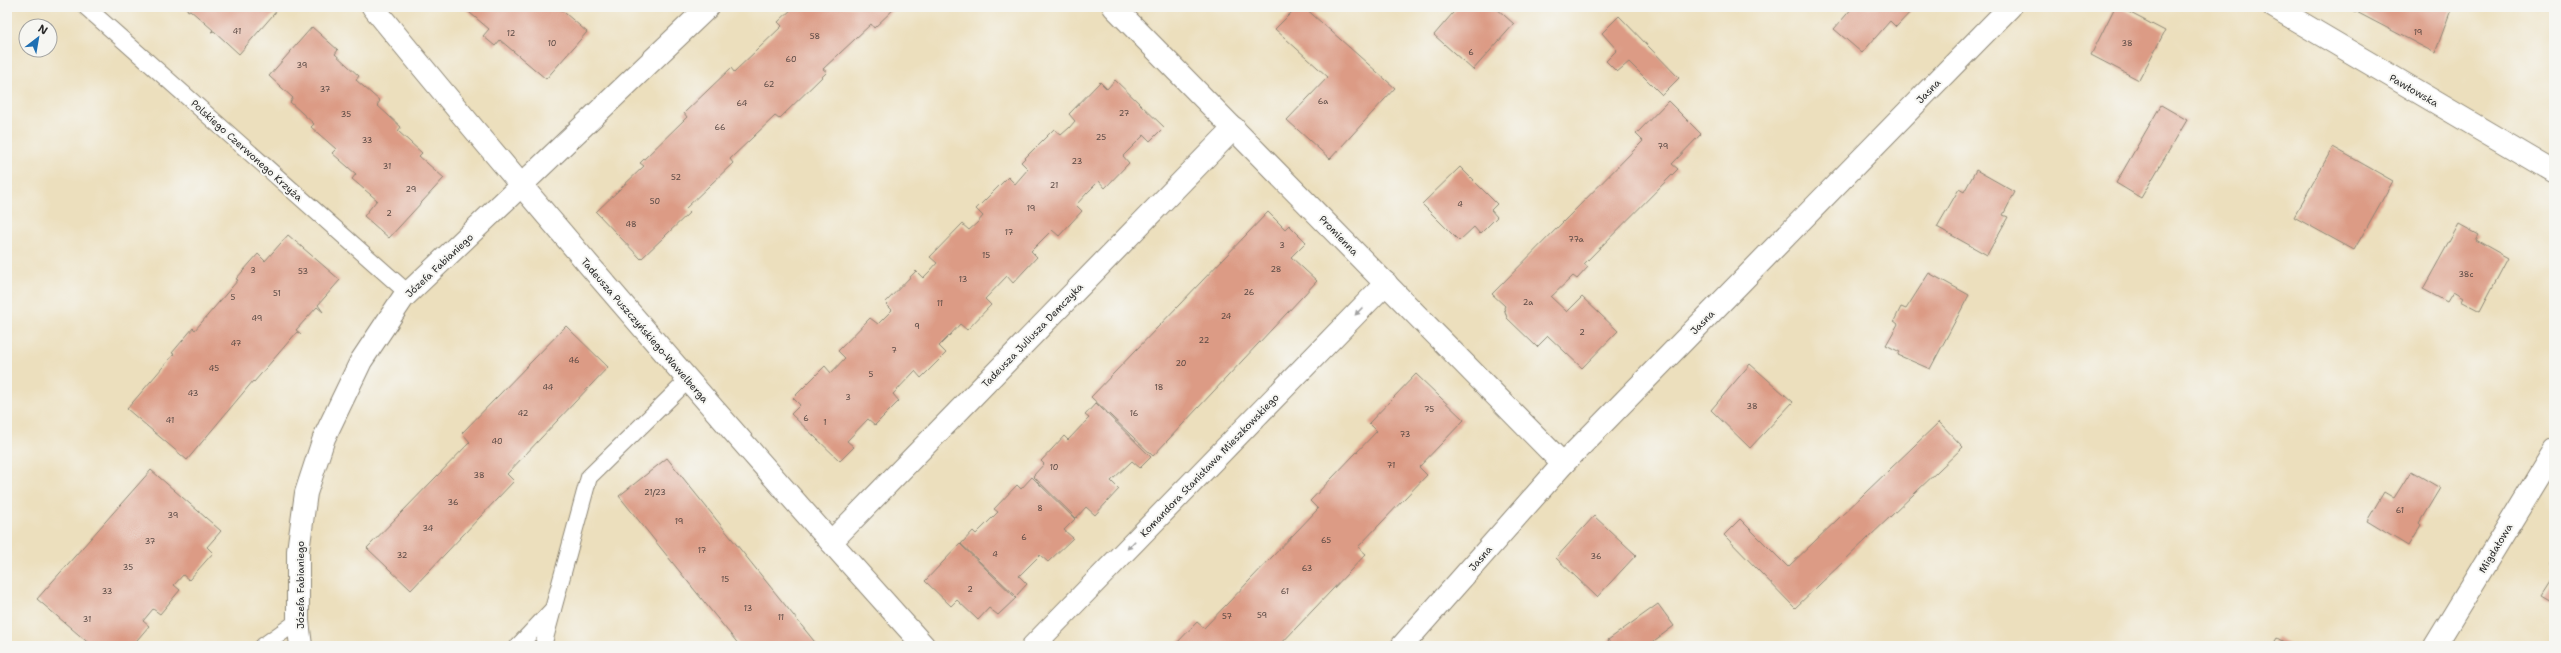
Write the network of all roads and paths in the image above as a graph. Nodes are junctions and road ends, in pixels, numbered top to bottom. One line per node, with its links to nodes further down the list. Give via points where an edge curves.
1 (86, 7): 11 (lane, Polskiego Czerwonego Krzyża)
2 (373, 7): 9 (street, Tadeusza Puszczyńskiego-Wawelberga)
3 (708, 7): 9 (street, Józefa Fabianiego)
4 (1114, 7): 7 (street, Promienna)
5 (2010, 7): 14 (street, Jasna)
6 (2274, 7): 8 (street, Pawłowska)
7 (1234, 128): 10 (street, Promienna); 15 (street, Tadeusza Juliusza Demczyka)
8 (2554, 172)
9 (521, 188): 11 (street, Józefa Fabianiego); 12 (street, Tadeusza Puszczyńskiego-Wawelberga)
10 (1386, 283): 14 (street, Promienna); 23 (street, Komandora Stanisława Mieszkowskiego, one-way to 23)
11 (409, 294): 17 (street, Józefa Fabianiego, via 362,360 322,445 306,493 298,550)
12 (688, 379): 15 (street, Tadeusza Puszczyńskiego-Wawelberga); 16 (lane, via 589,477)
13 (2554, 451): 25 (street, Migdałowa)
14 (1563, 464): 24 (street, Jasna)
15 (830, 542): 22 (street, Tadeusza Puszczyńskiego-Wawelberga)
16 (554, 607): 20 (lane); 21 (lane)
17 (298, 621): 18 (lane); 19 (street, Józefa Fabianiego)
18 (263, 646)
19 (301, 646)
20 (518, 646)
21 (543, 646)
22 (924, 646)
23 (1033, 646)
24 (1402, 646)
25 (2436, 646)

